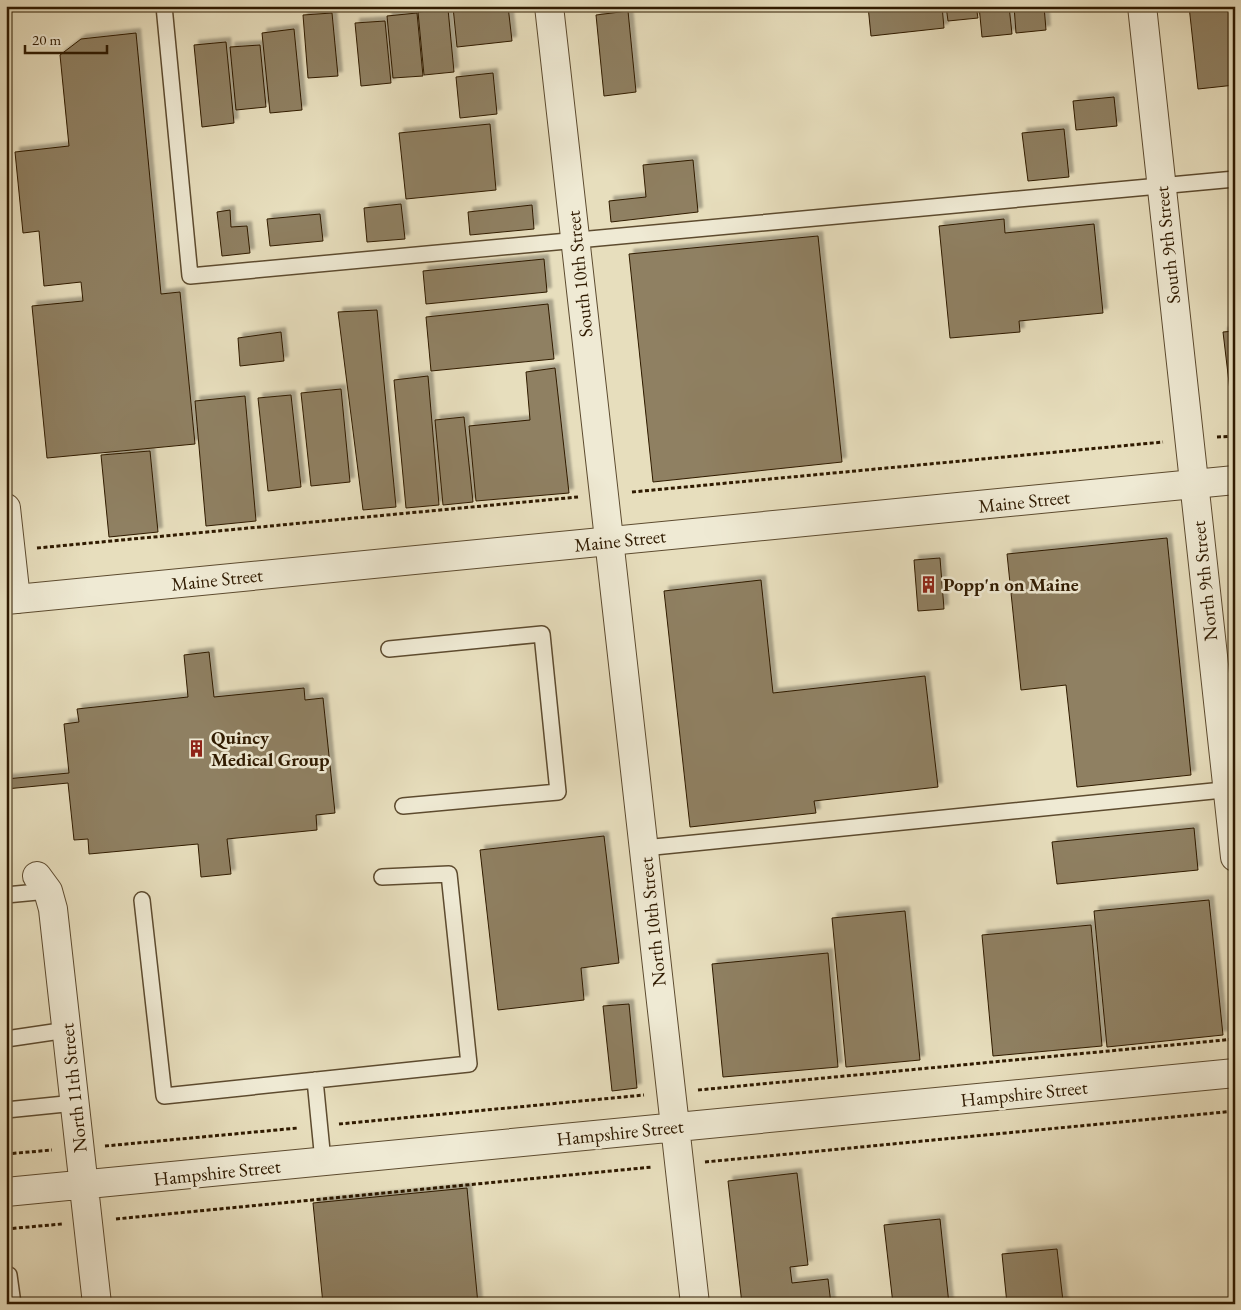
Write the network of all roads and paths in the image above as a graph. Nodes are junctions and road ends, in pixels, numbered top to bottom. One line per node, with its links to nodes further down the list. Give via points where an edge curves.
1 (164, 6): 6 (lane, via 190,276)
2 (548, 6): 6 (street, South 10th Street)
3 (1142, 6): 5 (street, South 9th Street)
4 (1235, 178): 5 (lane)
5 (1161, 186): 6 (lane); 8 (street, South 9th Street)
6 (575, 240): 10 (street, South 10th Street)
7 (1235, 480): 8 (street, Maine Street)
8 (1193, 484): 10 (street, Maine Street); 13 (street, North 9th Street)
9 (6, 508): 11 (street)
10 (609, 541): 11 (street, Maine Street); 15 (street, North 10th Street)
11 (11, 600)
12 (389, 649): 14 (lane, via 542,634 558,792)
13 (1231, 789): 15 (lane); 16 (street, North 9th Street)
14 (403, 806)
15 (644, 848): 26 (street, North 10th Street)
16 (1235, 857)
17 (382, 877): 25 (lane, via 449,874 469,1064)
18 (42, 883): 19 (lane); 21 (street, North 11th Street, via 54,909)
19 (6, 895)
20 (142, 900): 25 (lane, via 164,1096)
21 (67, 1030): 22 (lane); 27 (street, North 11th Street)
22 (6, 1039)
23 (1235, 1039): 26 (path)
24 (1235, 1073): 31 (street, Hampshire Street)
25 (315, 1080): 30 (lane)
26 (672, 1092): 30 (path); 31 (street, North 10th Street)
27 (75, 1103): 28 (lane); 32 (street, North 11th Street)
28 (6, 1110)
29 (1235, 1111): 35 (path)
30 (320, 1126): 32 (path); 34 (lane)
31 (676, 1127): 34 (street, Hampshire Street); 35 (street, North 10th Street)
32 (80, 1148): 33 (path); 36 (street, North 11th Street)
33 (6, 1154)
34 (322, 1162): 36 (street, Hampshire Street)
35 (680, 1165): 38 (path); 43 (street, North 10th Street)
36 (84, 1185): 37 (street, Hampshire Street); 38 (street, North 11th Street)
37 (6, 1192)
38 (88, 1221): 39 (path); 42 (street, North 11th Street)
39 (6, 1229)
40 (6, 1275): 41 (lane, via 9,1275)
41 (13, 1304)
42 (97, 1304)
43 (696, 1304)

